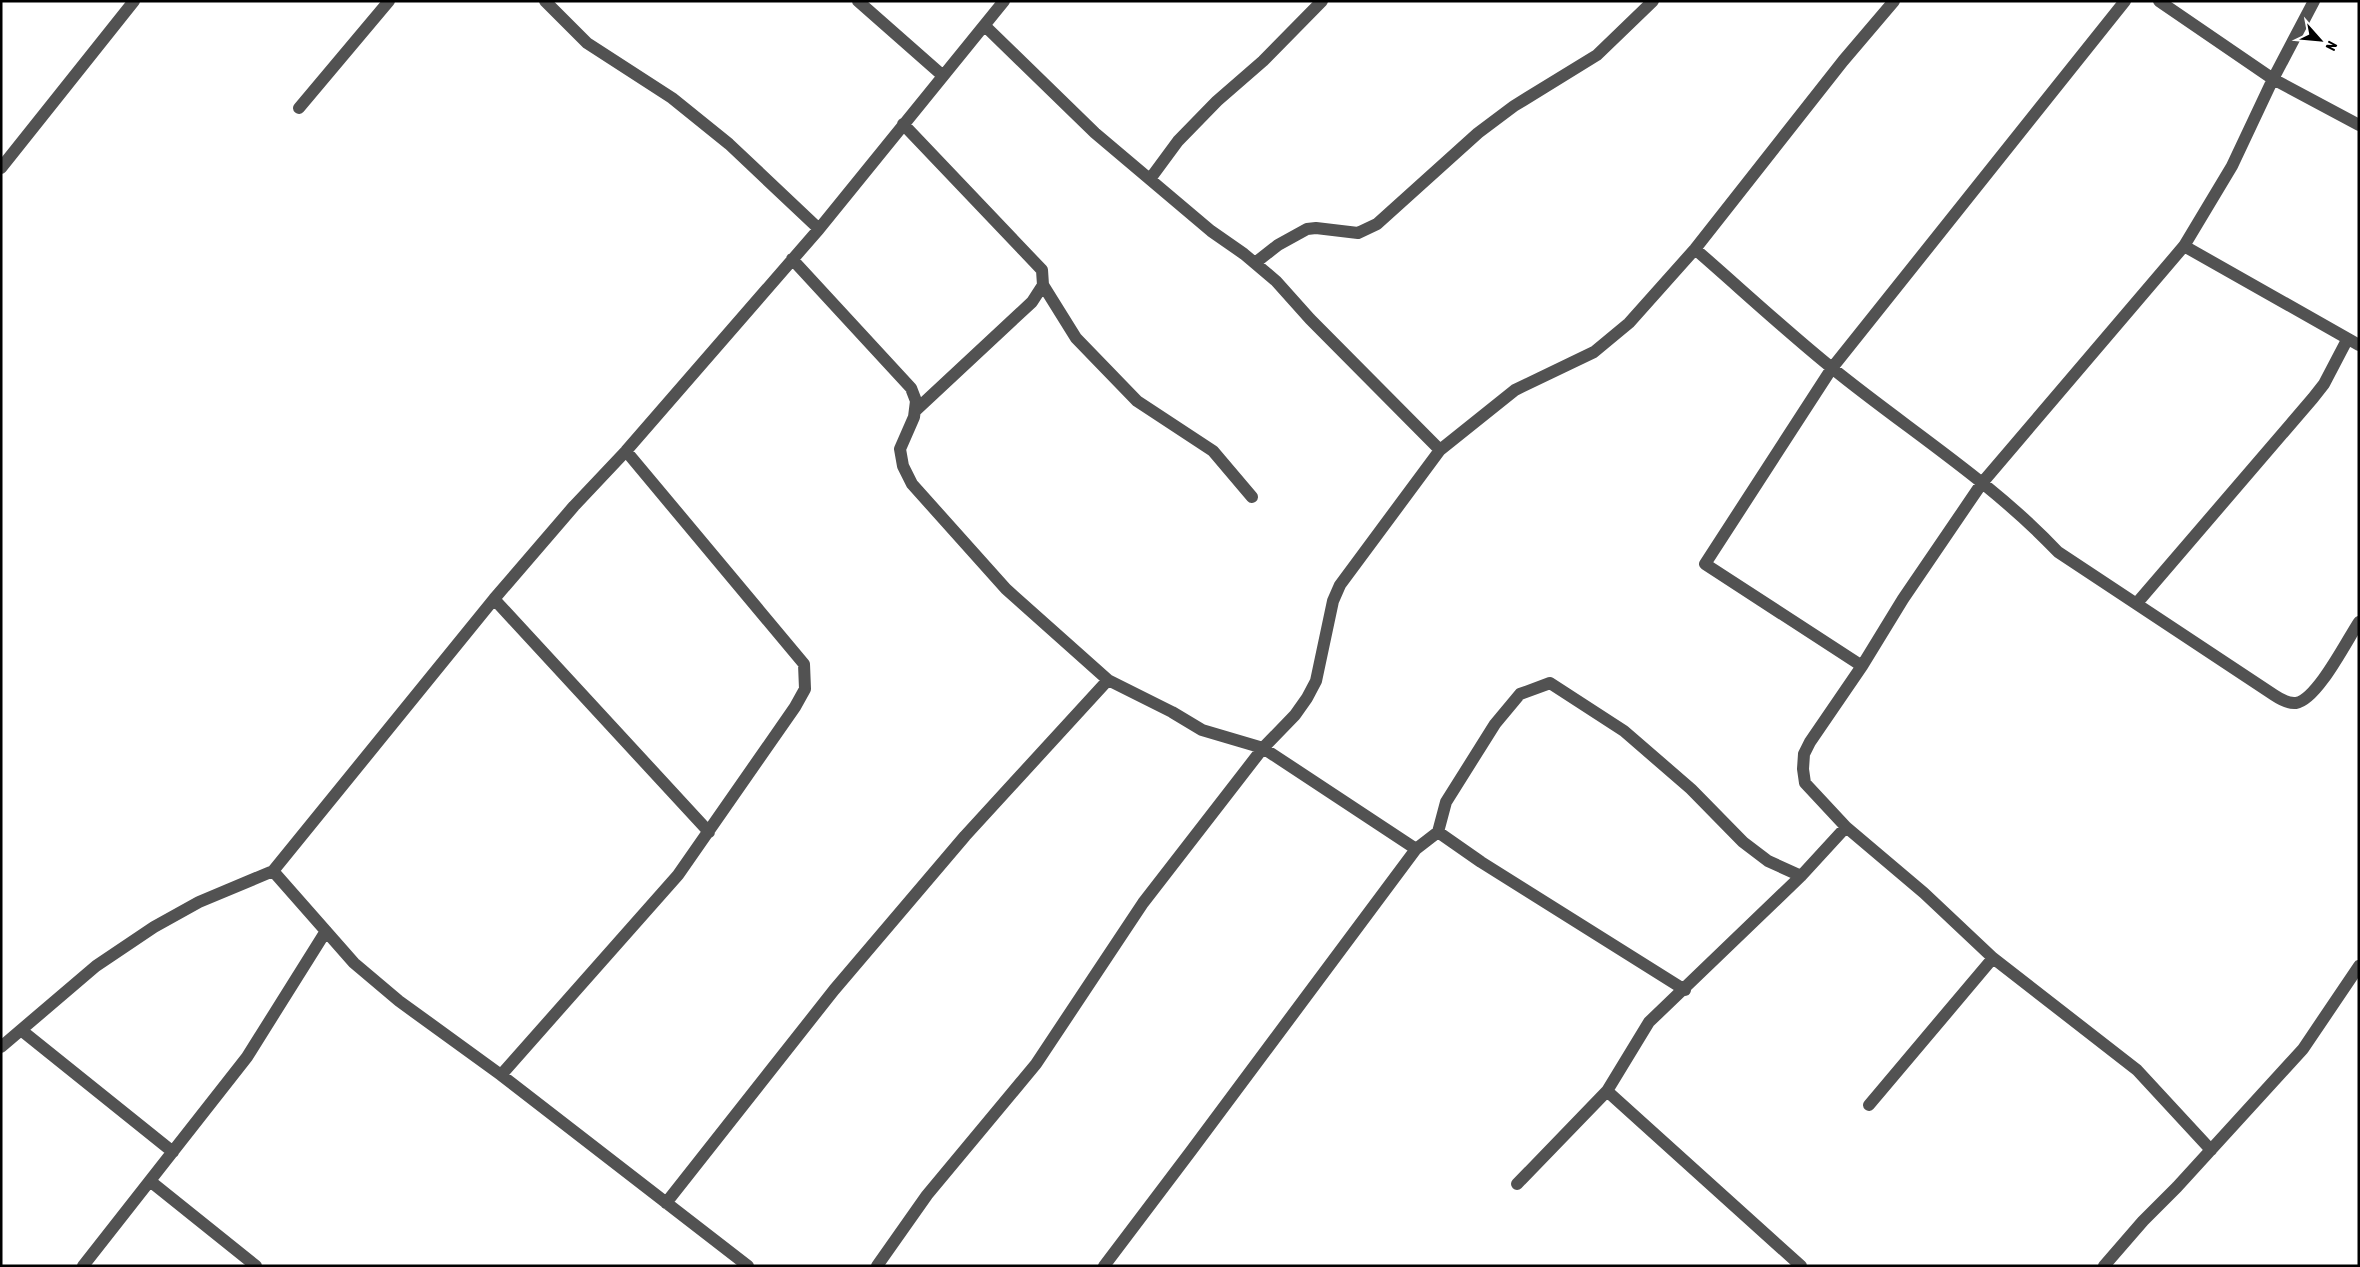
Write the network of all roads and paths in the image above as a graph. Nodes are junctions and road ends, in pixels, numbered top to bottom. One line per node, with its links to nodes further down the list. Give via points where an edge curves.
1 (134, 1): 18 (street)
2 (389, 1): 15 (street)
3 (545, 1): 20 (street, via 587,43 672,98 729,144)
4 (858, 1): 13 (street)
5 (1004, 1): 12 (street)
6 (1322, 1): 19 (street, via 1263,61 1210,108)
7 (1894, 1): 22 (street)
8 (2125, 1): 27 (street)
9 (2159, 1): 14 (street)
10 (2314, 1): 14 (street)
11 (1650, 2): 24 (street, via 1597,54 1478,132 1377,224 1358,233 1307,229)
12 (985, 26): 13 (street); 19 (street, via 1095,133)
13 (942, 75): 16 (street)
14 (2273, 79): 17 (street); 21 (street, via 2232,166)
15 (299, 108)
16 (903, 124): 20 (street); 25 (street, via 1042,270)
17 (2359, 125)
18 (3, 161)
19 (1150, 179): 24 (street)
20 (818, 229): 23 (street)
21 (2184, 246): 26 (street); 31 (street)
22 (1695, 249): 27 (street); 29 (street, via 1612,339 1594,352 1515,390)
23 (792, 259): 28 (street, via 912,388); 30 (street)
24 (1255, 263): 29 (street)
25 (1043, 286): 28 (street, via 1032,302); 32 (street, via 1076,338 1137,401 1213,451)
26 (2353, 342): 34 (street, via 2313,398)
27 (1832, 368): 31 (street); 36 (street, via 1705,564)
28 (915, 411): 37 (street, via 900,449 912,484 1006,589)
29 (1440, 450): 38 (street, via 1340,585 1333,602 1316,681 1295,714)
30 (626, 451): 33 (street); 40 (street, via 804,664 805,689 795,708)
31 (1982, 482): 34 (street, via 2058,552); 36 (street, via 1902,598)
32 (1252, 497)
33 (494, 600): 40 (street); 43 (street)
34 (2137, 603): 35 (street, via 2274,696 2297,703 2317,688)
35 (2359, 622)
36 (1862, 666): 39 (street, via 1804,754 1805,783)
37 (1108, 680): 38 (street, via 1202,730); 58 (street, via 965,836 847,976)
38 (1263, 748): 42 (street); 63 (street, via 1143,903 1036,1064 928,1195)
39 (1846, 827): 44 (street); 46 (street)
40 (709, 832): 51 (street, via 678,875)
41 (1438, 832): 42 (street); 44 (street, via 1446,802 1495,724 1520,694 1550,683 1624,731 1670,770 1743,842 1768,861); 48 (street)
42 (1416, 849): 64 (street)
43 (272, 871): 45 (street); 49 (street, via 200,902 154,927 96,966)
44 (1802, 876): 48 (street)
45 (326, 932): 51 (street, via 354,963 399,1001); 55 (street, via 247,1057)
46 (1993, 958): 53 (street); 54 (street, via 2137,1070)
47 (2359, 966): 54 (street, via 2303,1049)
48 (1685, 990): 52 (street, via 1649,1022)
49 (21, 1030): 50 (street); 55 (street)
50 (1, 1047)
51 (501, 1075): 58 (street)
52 (1607, 1091): 57 (street); 59 (street)
53 (1870, 1105)
54 (2211, 1150): 65 (street)
55 (173, 1152): 56 (street)
56 (150, 1181): 60 (street); 61 (street)
57 (1517, 1184)
58 (666, 1203): 62 (street)
59 (1792, 1263)
60 (83, 1266)
61 (256, 1266)
62 (748, 1266)
63 (877, 1266)
64 (1104, 1266)
65 (2104, 1266)

